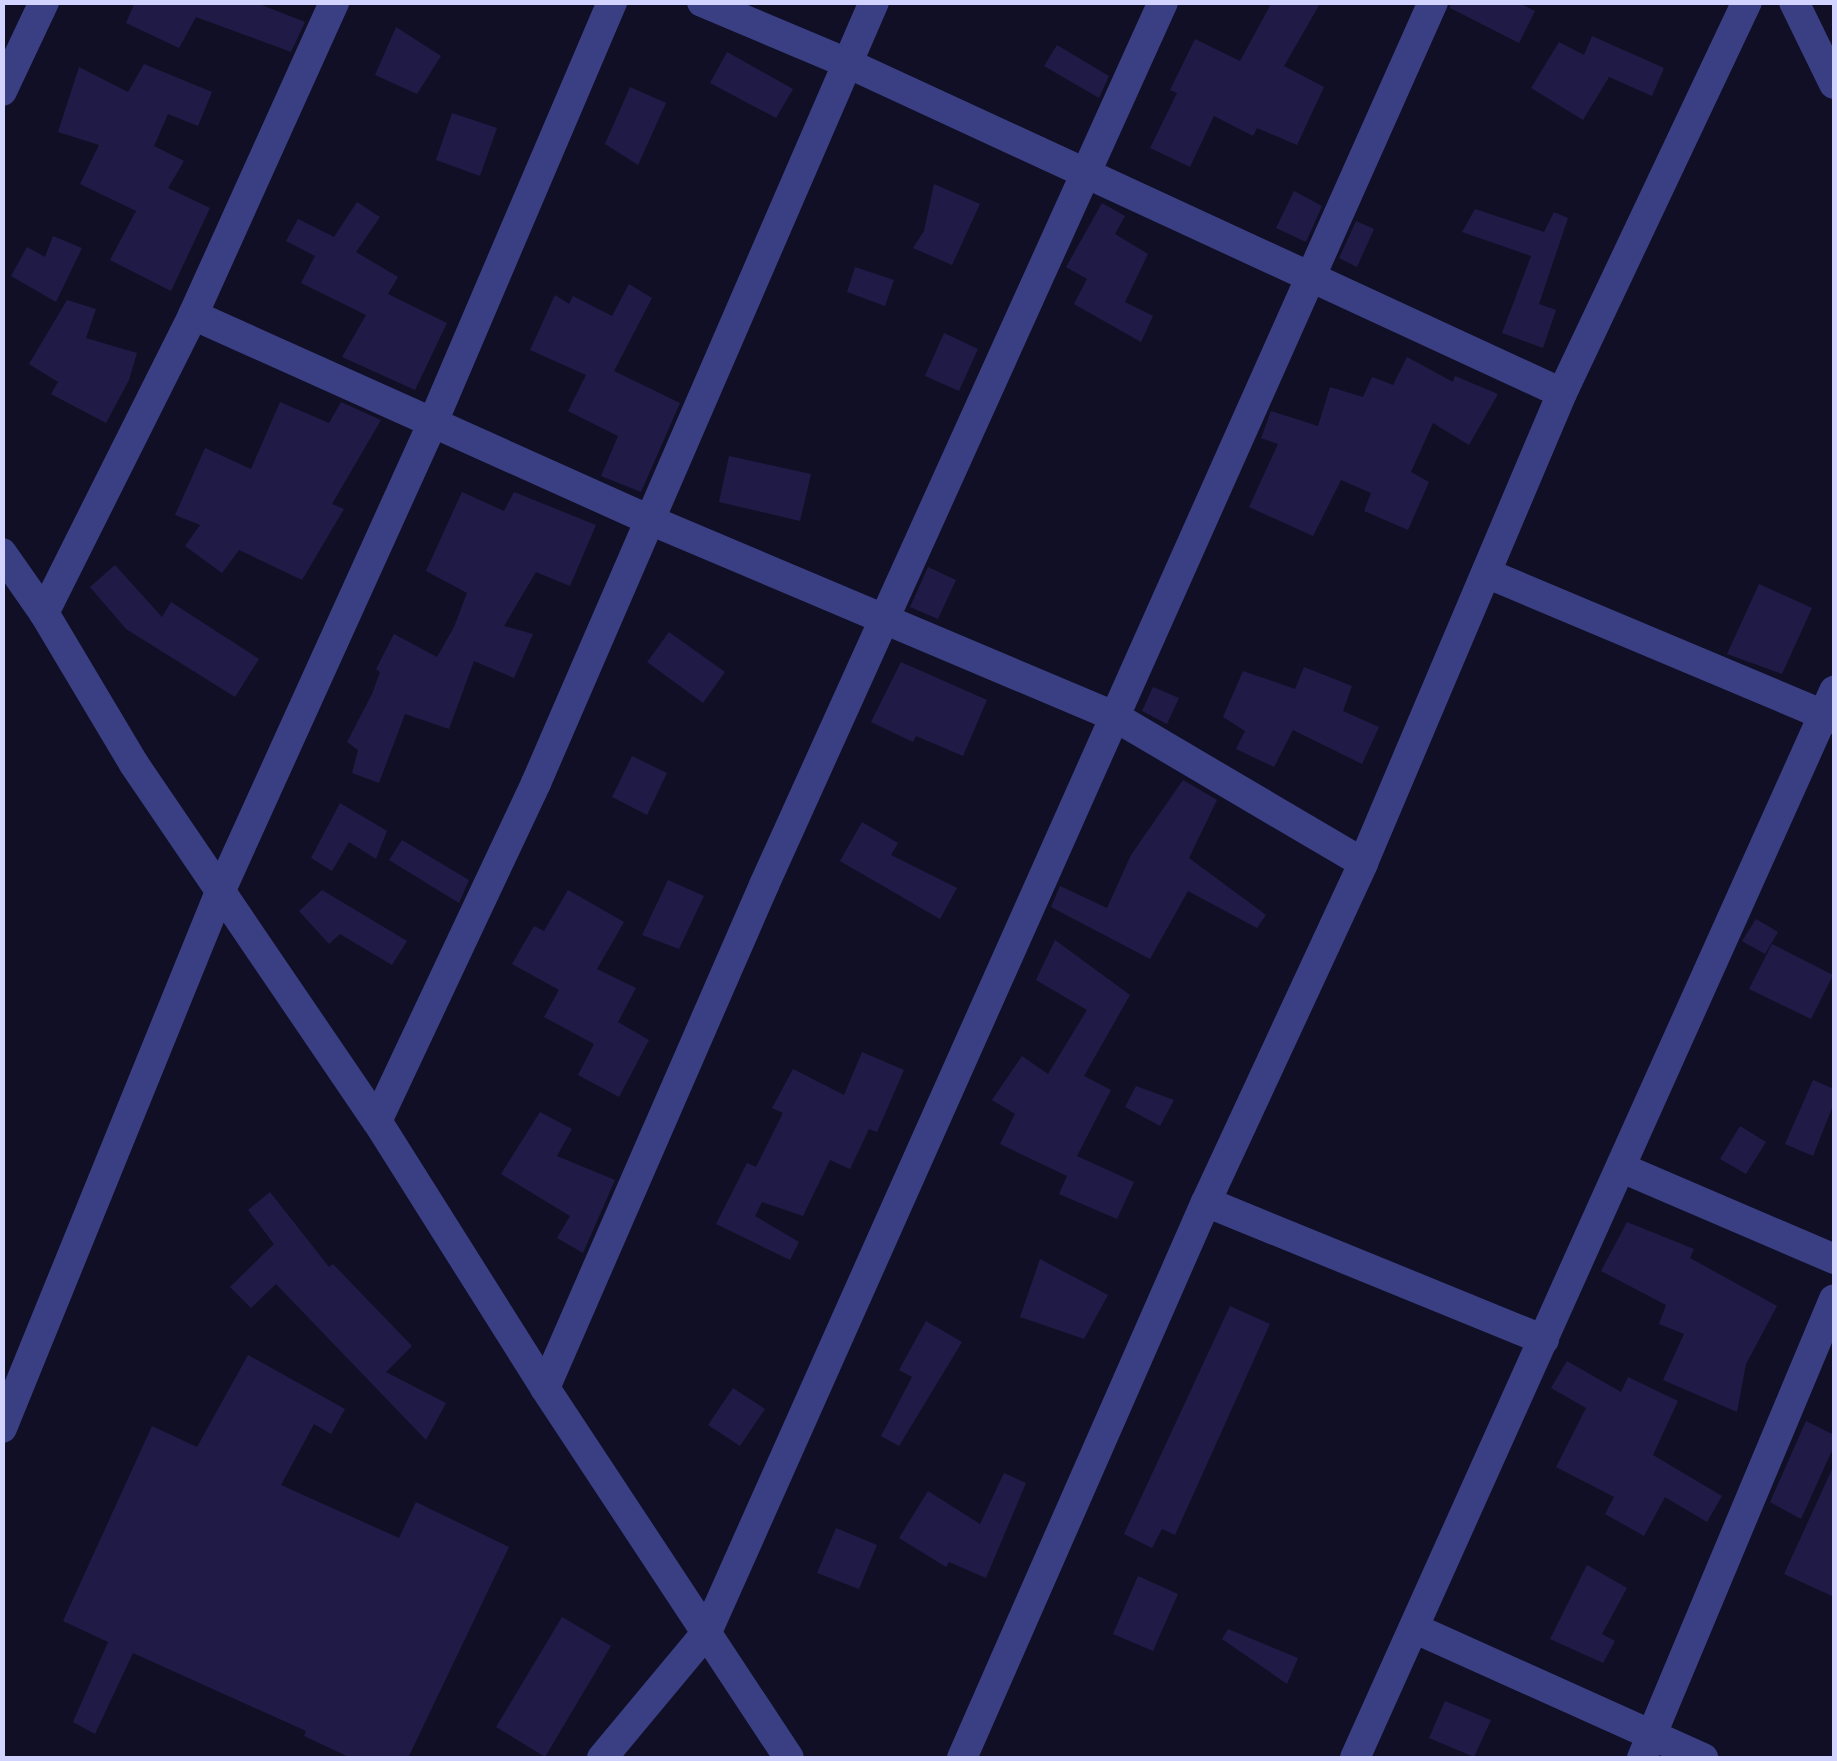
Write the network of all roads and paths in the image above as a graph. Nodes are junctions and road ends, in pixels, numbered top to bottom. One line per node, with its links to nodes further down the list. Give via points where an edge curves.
1 (44, 2): 12 (street)
2 (334, 2): 15 (street)
3 (612, 2): 17 (street)
4 (702, 2): 10 (street)
5 (874, 2): 10 (street)
6 (1163, 2): 13 (street)
7 (1433, 2): 14 (street)
8 (1747, 2): 16 (street)
9 (1794, 2): 11 (street)
10 (847, 63): 13 (street); 18 (street)
11 (1834, 84)
12 (2, 91)
13 (1086, 174): 14 (street); 22 (street)
14 (1314, 276): 16 (street); 24 (street)
15 (193, 316): 17 (street); 21 (street)
16 (1562, 393): 20 (street)
17 (433, 422): 18 (street); 26 (street)
18 (652, 521): 22 (street); 27 (street)
19 (2, 553): 21 (street)
20 (1486, 573): 23 (street); 25 (street)
21 (44, 613): 26 (street)
22 (884, 618): 24 (street); 33 (street)
23 (1831, 708): 28 (street)
24 (1112, 715): 25 (street); 36 (street)
25 (1363, 863): 29 (street)
26 (220, 892): 27 (street); 34 (street)
27 (377, 1121): 33 (street)
28 (1622, 1168): 30 (street); 32 (street)
29 (1206, 1202): 32 (street); 40 (street)
30 (1834, 1259)
31 (1834, 1300): 37 (street)
32 (1544, 1340): 35 (street)
33 (545, 1388): 36 (street)
34 (2, 1428)
35 (1416, 1629): 37 (street); 41 (street)
36 (708, 1632): 38 (street); 39 (street)
37 (1646, 1747): 42 (street)
38 (602, 1758)
39 (789, 1758)
40 (962, 1758)
41 (1355, 1758)
42 (1703, 1758)

